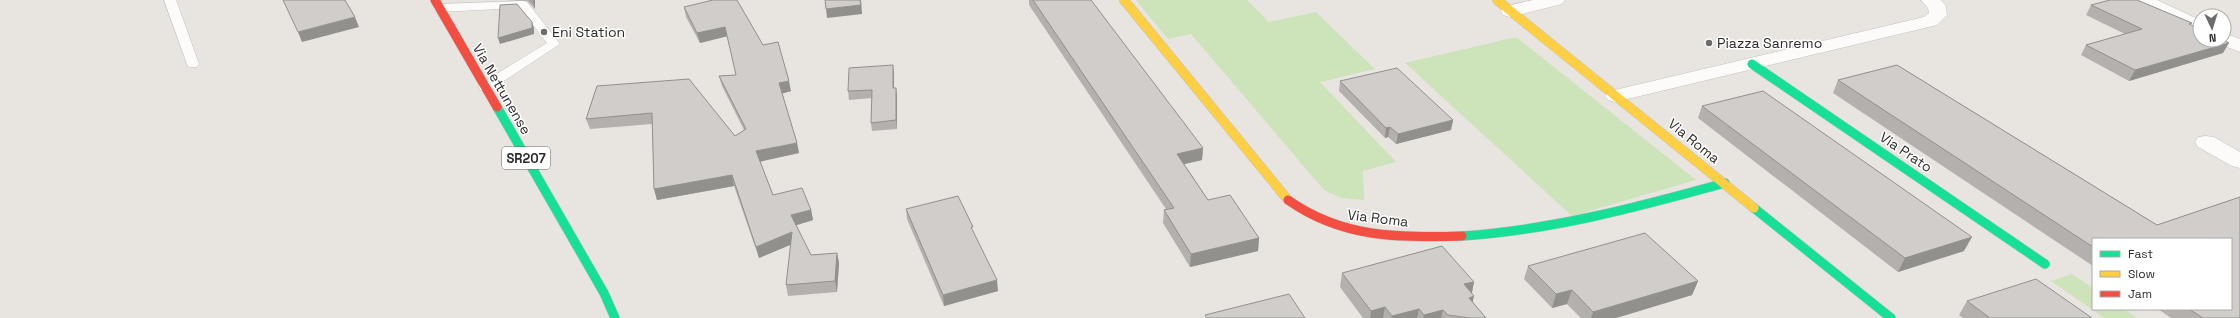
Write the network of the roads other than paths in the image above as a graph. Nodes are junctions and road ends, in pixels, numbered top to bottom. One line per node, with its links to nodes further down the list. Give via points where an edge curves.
1 (170, 0): 9 (lane)
2 (1124, 0): 15 (street, Via Roma, via 1285,198 1306,214 1338,227 1396,236 1494,235 1573,222)
3 (1556, 0): 7 (street)
4 (1930, 0): 10 (street, via 1937,6 1938,15 1930,21)
5 (2142, 0): 8 (street)
6 (437, 4): 11 (street, Via Nettunense / SR207); 11 (lane, via 523,4 554,44)
7 (1504, 5): 12 (street, Via Roma)
8 (2192, 23)
9 (193, 64)
10 (1752, 64): 12 (street); 16 (street, Via Prato)
11 (485, 87): 17 (street, Via Nettunense / SR207, via 604,293)
12 (1615, 96): 15 (street, Via Roma)
13 (2206, 142): 14 (street)
14 (2240, 161)
15 (1725, 183): 18 (street, Via Roma)
16 (2045, 264)
17 (615, 318)
18 (1891, 318)

